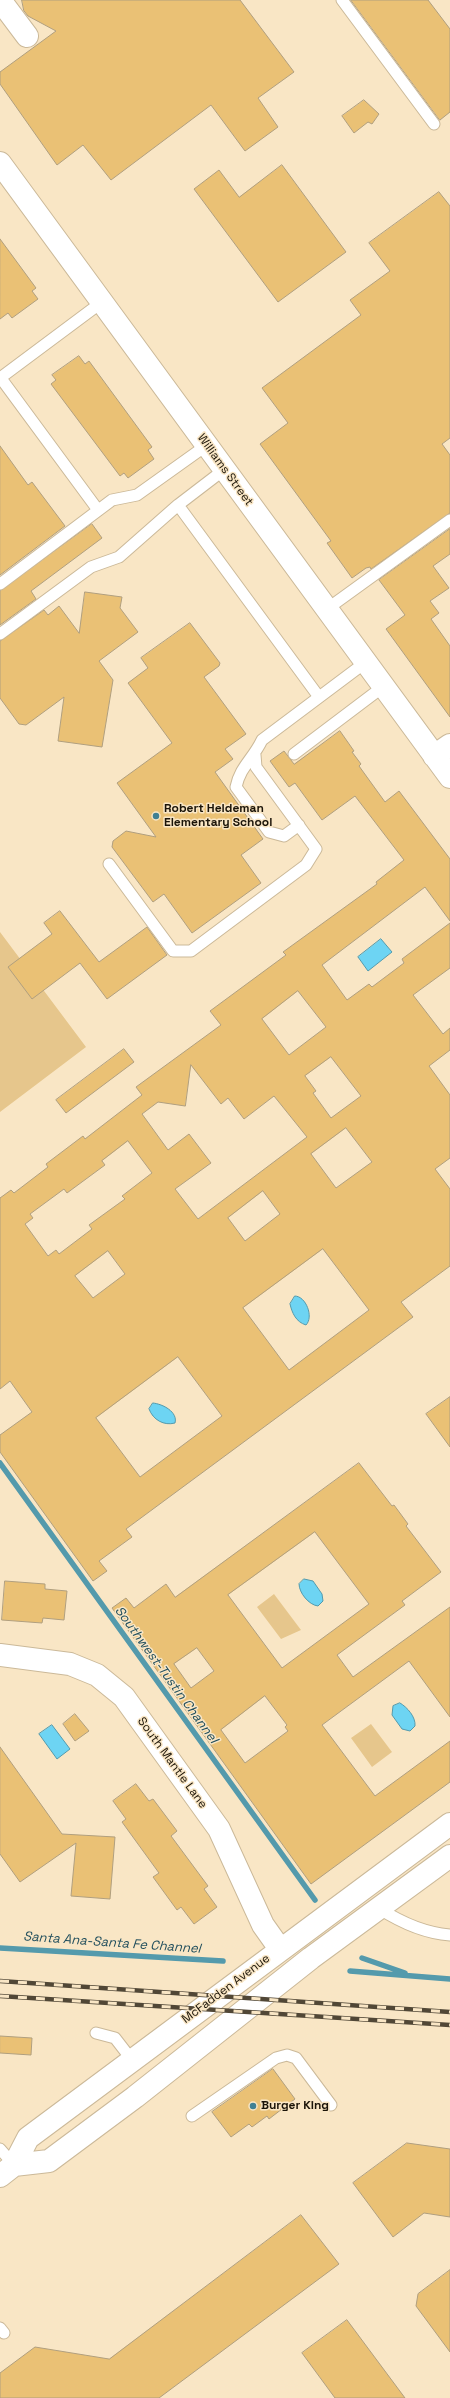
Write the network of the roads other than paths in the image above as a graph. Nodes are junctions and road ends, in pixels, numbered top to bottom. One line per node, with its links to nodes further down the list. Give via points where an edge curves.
1 (0, 0): 3 (street)
2 (342, 0): 4 (lane)
3 (27, 36)
4 (434, 124)
5 (0, 163): 6 (street, Williams Street)
6 (102, 302): 7 (lane); 8 (street, Williams Street)
7 (0, 378): 11 (lane)
8 (207, 445): 9 (street, Williams Street); 11 (lane, via 137,495 112,500)
9 (225, 469): 10 (lane); 14 (street, Williams Street)
10 (178, 505): 15 (lane, via 119,557 91,567); 18 (lane)
11 (98, 510): 13 (lane)
12 (450, 520): 14 (lane)
13 (0, 584)
14 (327, 608): 16 (street, Williams Street)
15 (0, 634)
16 (366, 662): 17 (street, Williams Street); 18 (lane)
17 (384, 686): 19 (street, Williams Street); 20 (lane)
18 (319, 697): 21 (lane, via 262,740)
19 (442, 751): 22 (street, Williams Street)
20 (294, 754)
21 (255, 755): 23 (lane, via 256,767); 23 (lane, via 239,773 236,787 269,832 284,836)
22 (450, 778)
23 (299, 825): 24 (lane, via 316,849 306,865 191,951 173,952)
24 (109, 864)
25 (0, 1654): 30 (street, South Mantle Lane, via 70,1664 97,1675 124,1697 219,1829 260,1919)
26 (450, 1824): 30 (street, McFadden Avenue)
27 (450, 1856): 28 (street, McFadden Avenue)
28 (380, 1909): 29 (lane, via 402,1924 438,1934); 35 (street, McFadden Avenue, via 311,1958 135,2097 49,2161)
29 (450, 1934)
30 (280, 1949): 32 (street, McFadden Avenue)
31 (96, 2033): 32 (lane, via 115,2038)
32 (132, 2060): 35 (street, McFadden Avenue, via 28,2138)
33 (331, 2105): 34 (lane, via 296,2058 286,2055 276,2058)
34 (192, 2116)
35 (5, 2163)

